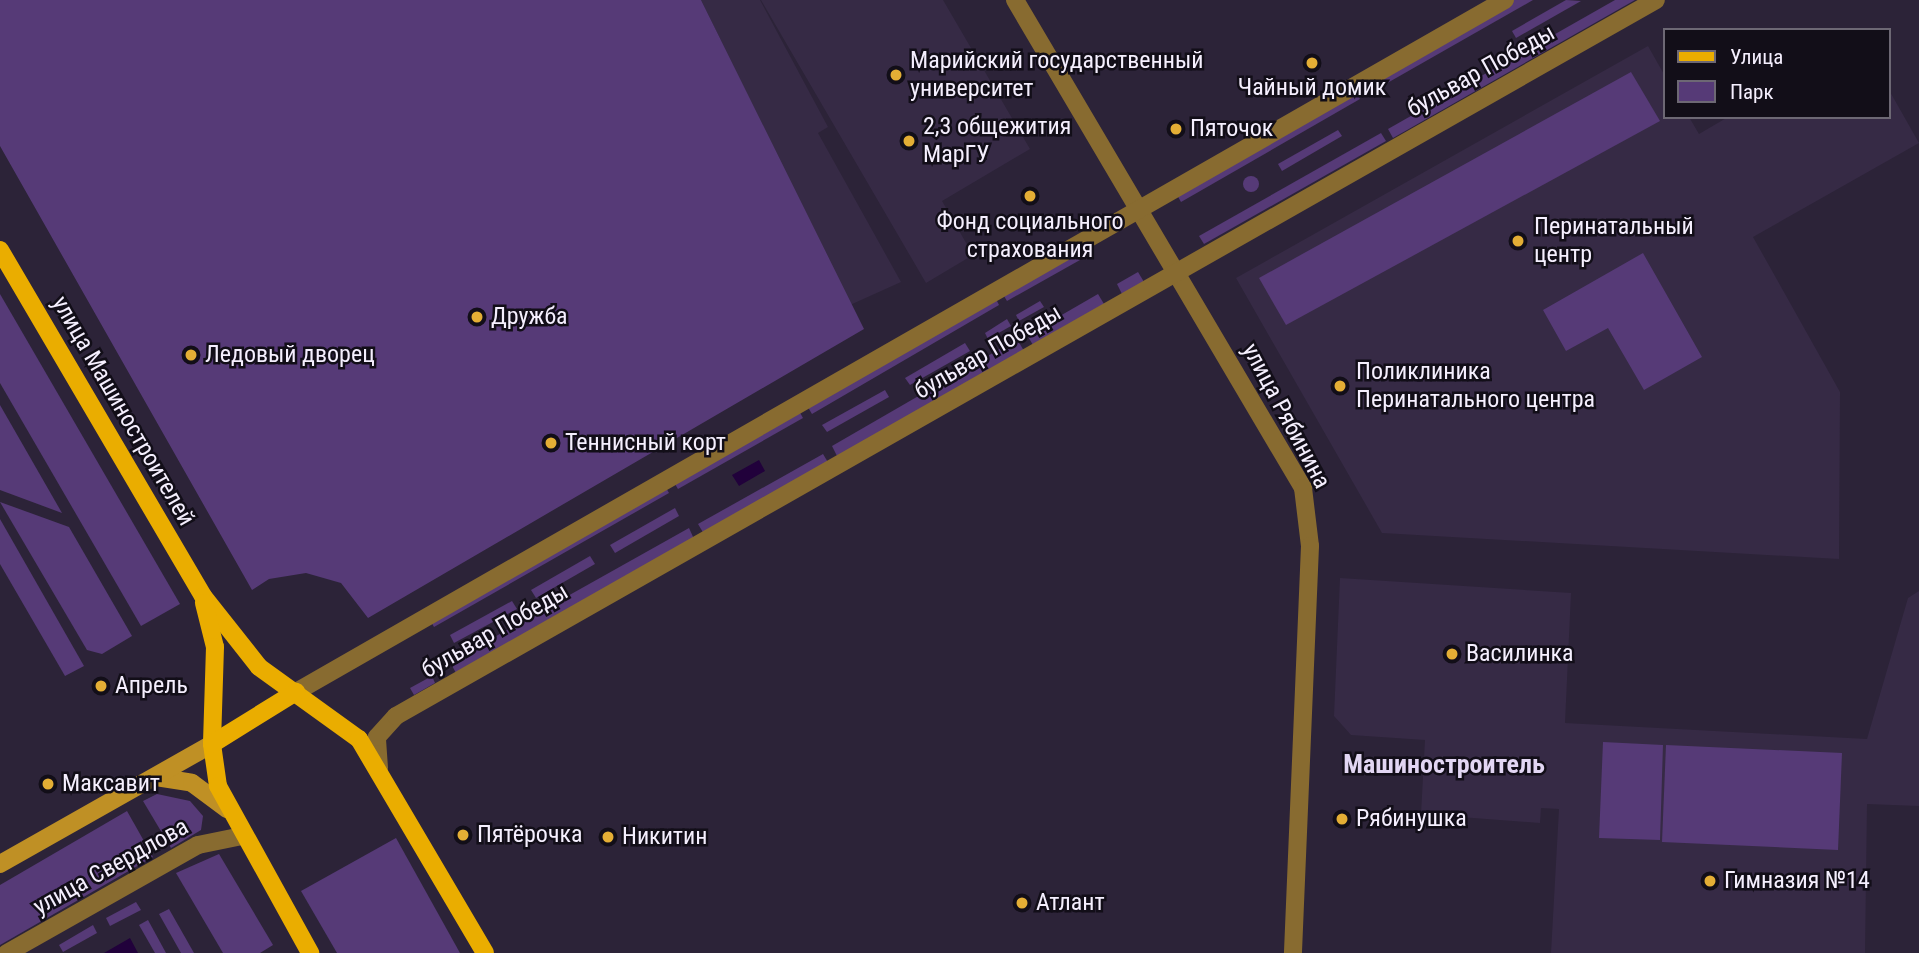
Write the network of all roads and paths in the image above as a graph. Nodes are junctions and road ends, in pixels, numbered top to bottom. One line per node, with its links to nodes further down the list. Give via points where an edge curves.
1 (1015, 0): 4 (street, улица Рябинина)
2 (1505, 0): 4 (street, бульвар Победы)
3 (1656, 0): 6 (street, бульвар Победы)
4 (1139, 209): 6 (street, улица Рябинина); 8 (street, бульвар Победы)
5 (0, 250): 7 (main road, улица Машиностроителей)
6 (1176, 270): 10 (street, бульвар Победы, via 396,716 377,737); 18 (street, улица Рябинина, via 1303,488 1310,516)
7 (203, 596): 8 (main road, улица Машиностроителей, via 258,667); 9 (main road, улица Машиностроителей, via 215,647)
8 (296, 692): 9 (main road); 10 (main road, улица Машиностроителей, via 345,724)
9 (212, 744): 11 (main road); 12 (main road, улица Машиностроителей)
10 (379, 768): 17 (main road, улица Машиностроителей)
11 (152, 778): 12 (main road, улица Свердлова, via 192,783); 14 (main road)
12 (227, 809): 13 (main road, улица Машиностроителей)
13 (242, 836): 15 (street, улица Свердлова, via 198,845); 16 (main road, улица Машиностроителей)
14 (0, 864)
15 (7, 953)
16 (310, 953)
17 (485, 953)
18 (1293, 953)

